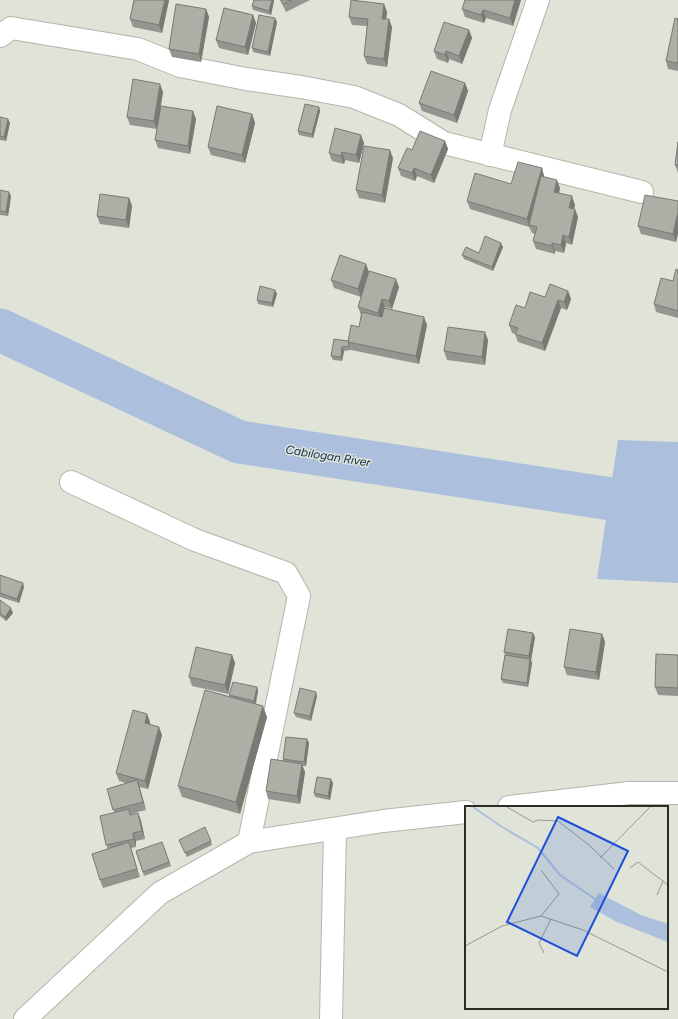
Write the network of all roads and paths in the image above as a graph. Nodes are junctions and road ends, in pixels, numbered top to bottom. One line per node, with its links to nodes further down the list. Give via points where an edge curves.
1 (538, 0): 3 (street, via 500,110)
2 (0, 36): 3 (street, via 11,28 138,49 180,66 354,97 399,115 444,143)
3 (490, 155): 4 (street)
4 (642, 192)
5 (72, 482): 10 (street, via 195,540 286,573 299,596)
6 (678, 794): 7 (street, via 629,793)
7 (518, 806)
8 (465, 812): 9 (street)
9 (335, 829): 10 (street); 12 (street)
10 (249, 842): 11 (street, via 160,893)
11 (25, 1019)
12 (331, 1019)

